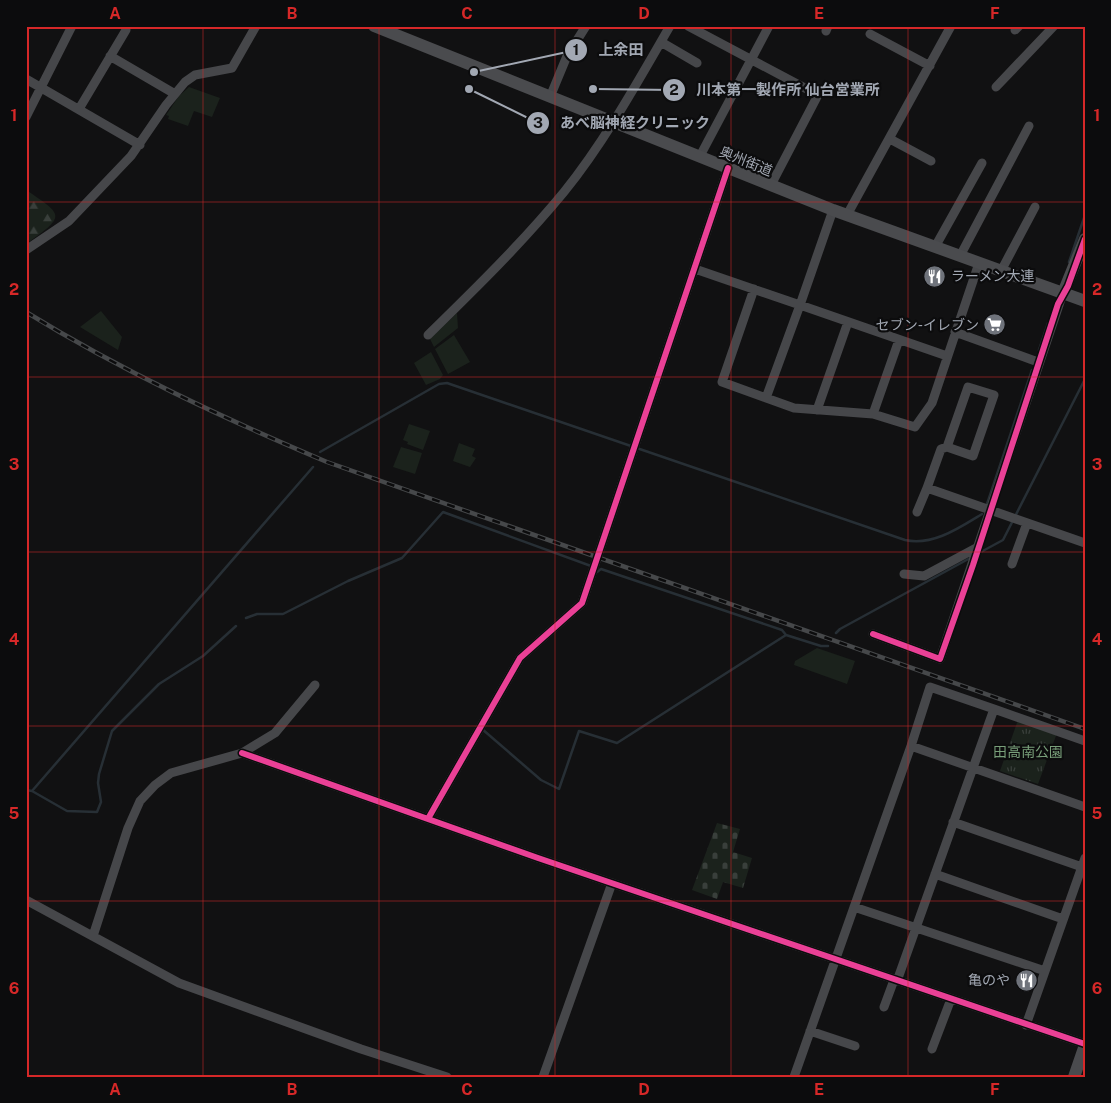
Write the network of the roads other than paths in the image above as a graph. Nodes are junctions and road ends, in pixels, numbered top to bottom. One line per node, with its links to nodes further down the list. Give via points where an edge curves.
1 (72, 26): 20 (street)
2 (256, 26): 21 (street, via 232,68 195,75)
3 (374, 26): 11 (main road, 奥州街道)
4 (586, 26): 22 (street, via 567,56)
5 (670, 26): 13 (street)
6 (688, 26): 15 (street)
7 (769, 26): 15 (street)
8 (951, 26): 17 (street)
9 (1054, 26): 19 (street)
10 (126, 30): 14 (street)
11 (393, 30): 22 (main road, 奥州街道)
12 (870, 34): 17 (street)
13 (661, 42): 16 (street); 25 (street)
14 (110, 56): 21 (street); 23 (street)
15 (751, 60): 29 (street); 33 (street, via 818,95)
16 (697, 63)
17 (930, 66): 27 (street)
18 (26, 79): 20 (street)
19 (996, 87)
20 (42, 88): 23 (street); 24 (street)
21 (175, 94): 28 (street)
22 (550, 97): 25 (main road, 奥州街道)
23 (79, 109): 28 (street)
24 (26, 117)
25 (614, 121): 29 (main road, 奥州街道); 50 (street, via 564,191 508,257)
26 (1029, 126): 40 (street)
27 (890, 139): 30 (street); 36 (street)
28 (140, 145): 39 (street, via 69,222)
29 (700, 156): 32 (main road, 奥州街道)
30 (931, 161)
31 (982, 164): 38 (street)
32 (728, 168): 33 (main road, 奥州街道); 42 (street)
33 (771, 185): 35 (main road, 奥州街道)
34 (1035, 206): 43 (street)
35 (833, 210): 36 (main road, 奥州街道); 47 (street)
36 (847, 215): 38 (main road, 奥州街道)
37 (1085, 239): 45 (main road)
38 (935, 247): 40 (main road, 奥州街道)
39 (26, 250)
40 (960, 256): 41 (main road, 奥州街道)
41 (979, 263): 43 (main road, 奥州街道); 49 (street)
42 (695, 269): 44 (street); 74 (street, via 582,602 520,658)
43 (1001, 272): 45 (main road, 奥州街道)
44 (754, 289): 47 (street); 54 (street, via 722,382)
45 (1063, 293): 46 (main road, 奥州街道); 53 (street)
46 (1085, 301)
47 (800, 305): 48 (street); 54 (street)
48 (848, 322): 51 (street); 55 (street)
49 (955, 332): 52 (street); 53 (street)
50 (428, 334)
51 (899, 340): 52 (street); 56 (street)
52 (947, 356): 56 (street, via 932,403 915,427)
53 (1038, 362): 59 (street)
54 (766, 398): 55 (street, via 794,408)
55 (817, 410): 56 (street)
56 (873, 414)
57 (947, 447): 57 (street, via 968,387 994,395 973,456); 58 (street, via 941,450)
58 (927, 488): 59 (street); 60 (street)
59 (990, 511): 61 (street); 63 (street)
60 (917, 512)
61 (1027, 523): 62 (street); 64 (street)
62 (1085, 543)
63 (977, 552): 65 (street, via 924,576); 66 (street, via 940,659)
64 (1012, 564)
65 (904, 574)
66 (873, 634)
67 (315, 685): 71 (street, via 275,733)
68 (994, 708): 69 (street); 70 (street, via 930,687); 72 (street)
69 (1085, 741)
70 (911, 746): 72 (street); 80 (street)
71 (242, 753): 74 (street); 83 (street, via 171,773 140,801)
72 (973, 768): 73 (street); 75 (street)
73 (1085, 807)
74 (429, 817): 78 (street)
75 (954, 822): 76 (street); 77 (street)
76 (1083, 862): 81 (street)
77 (935, 874): 81 (street); 82 (street)
78 (612, 883): 84 (street); 95 (street)
79 (26, 900): 83 (street)
80 (854, 907): 82 (street); 84 (street)
81 (1063, 920): 85 (street)
82 (916, 928): 85 (street); 86 (street)
83 (93, 936): 94 (street, via 179,983)
84 (835, 960): 86 (street); 90 (street)
85 (1045, 971): 89 (street)
86 (895, 980): 87 (street); 88 (street)
87 (951, 999): 89 (street); 93 (street)
88 (884, 1007)
89 (1026, 1025): 91 (street)
90 (810, 1031): 92 (street); 96 (street)
91 (1085, 1045): 97 (main road)
92 (855, 1046)
93 (932, 1049)
94 (447, 1077)
95 (543, 1077)
96 (794, 1077)
97 (1074, 1077)

